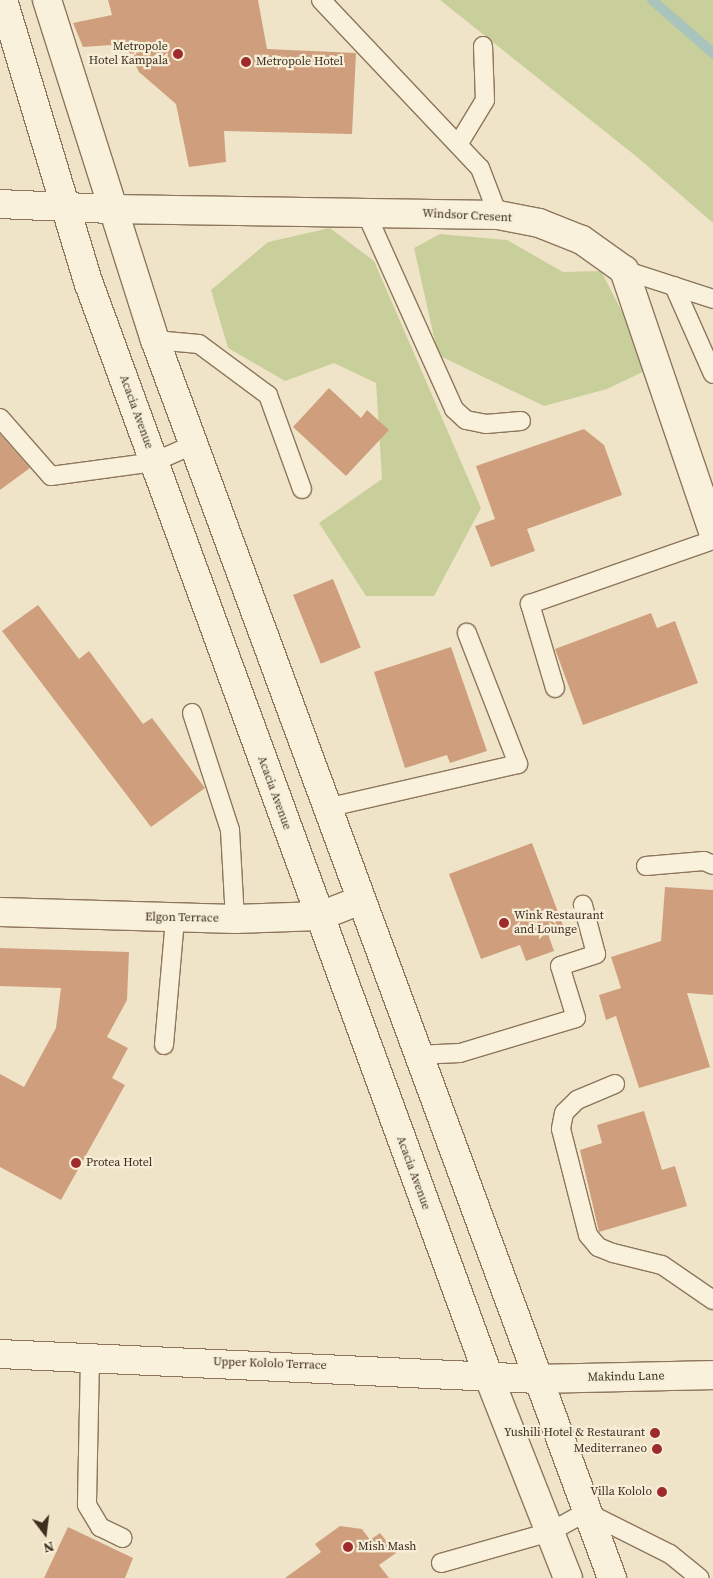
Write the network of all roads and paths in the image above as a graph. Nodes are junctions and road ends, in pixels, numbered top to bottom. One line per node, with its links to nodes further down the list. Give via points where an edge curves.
1 (3, 0): 7 (main road, Acacia Avenue)
2 (47, 0): 8 (main road)
3 (321, 0): 5 (lane)
4 (483, 46): 5 (lane, via 485,100)
5 (459, 143): 10 (lane, via 480,168)
6 (0, 204): 7 (main road, Windsor Cresent)
7 (62, 206): 8 (main road, Windsor Cresent); 19 (main road, Acacia Avenue)
8 (110, 209): 9 (main road, Windsor Cresent); 14 (main road)
9 (366, 213): 10 (main road, Windsor Cresent); 17 (lane, via 454,409 466,420 486,424)
10 (498, 215): 11 (main road, Windsor Cresent, via 539,223 582,240)
11 (624, 270): 12 (lane); 21 (main road)
12 (674, 286): 13 (lane); 15 (lane)
13 (713, 300)
14 (155, 340): 18 (main road); 20 (lane, via 199,344 268,395)
15 (713, 374)
16 (0, 418): 19 (lane, via 51,476)
17 (521, 421)
18 (197, 443): 19 (lane); 26 (main road)
19 (154, 462): 32 (main road, Acacia Avenue)
20 (302, 489)
21 (713, 532)
22 (713, 540): 24 (lane, via 530,604)
23 (467, 634): 26 (lane, via 518,764)
24 (555, 688)
25 (192, 713): 34 (lane, via 230,830)
26 (326, 808): 29 (main road)
27 (713, 865): 28 (lane, via 704,861)
28 (646, 866)
29 (361, 900): 32 (main road, Elgon Terrace); 36 (main road)
30 (583, 904): 36 (lane, via 596,954 560,966 576,1018 460,1053)
31 (0, 912): 33 (main road, Elgon Terrace)
32 (320, 916): 34 (main road, Elgon Terrace); 41 (main road, Acacia Avenue)
33 (175, 918): 34 (main road, Elgon Terrace); 35 (lane)
34 (235, 919)
35 (164, 1045)
36 (416, 1056): 43 (main road)
37 (615, 1084): 38 (lane, via 576,1100 564,1112 561,1129 588,1235 598,1247 662,1265)
38 (713, 1300)
39 (0, 1354): 40 (main road, Upper Kololo Terrace)
40 (90, 1358): 41 (main road, Upper Kololo Terrace); 46 (lane, via 87,1505 100,1527)
41 (488, 1375): 43 (main road, Upper Kololo Terrace); 45 (main road, Acacia Avenue)
42 (713, 1375): 43 (main road, Makindu Lane)
43 (539, 1379): 44 (main road)
44 (586, 1512): 45 (lane); 49 (main road); 50 (lane, via 670,1554)
45 (550, 1532): 47 (lane); 48 (main road, Acacia Avenue)
46 (123, 1538)
47 (441, 1563)
48 (568, 1578)
49 (612, 1578)
50 (700, 1578)

